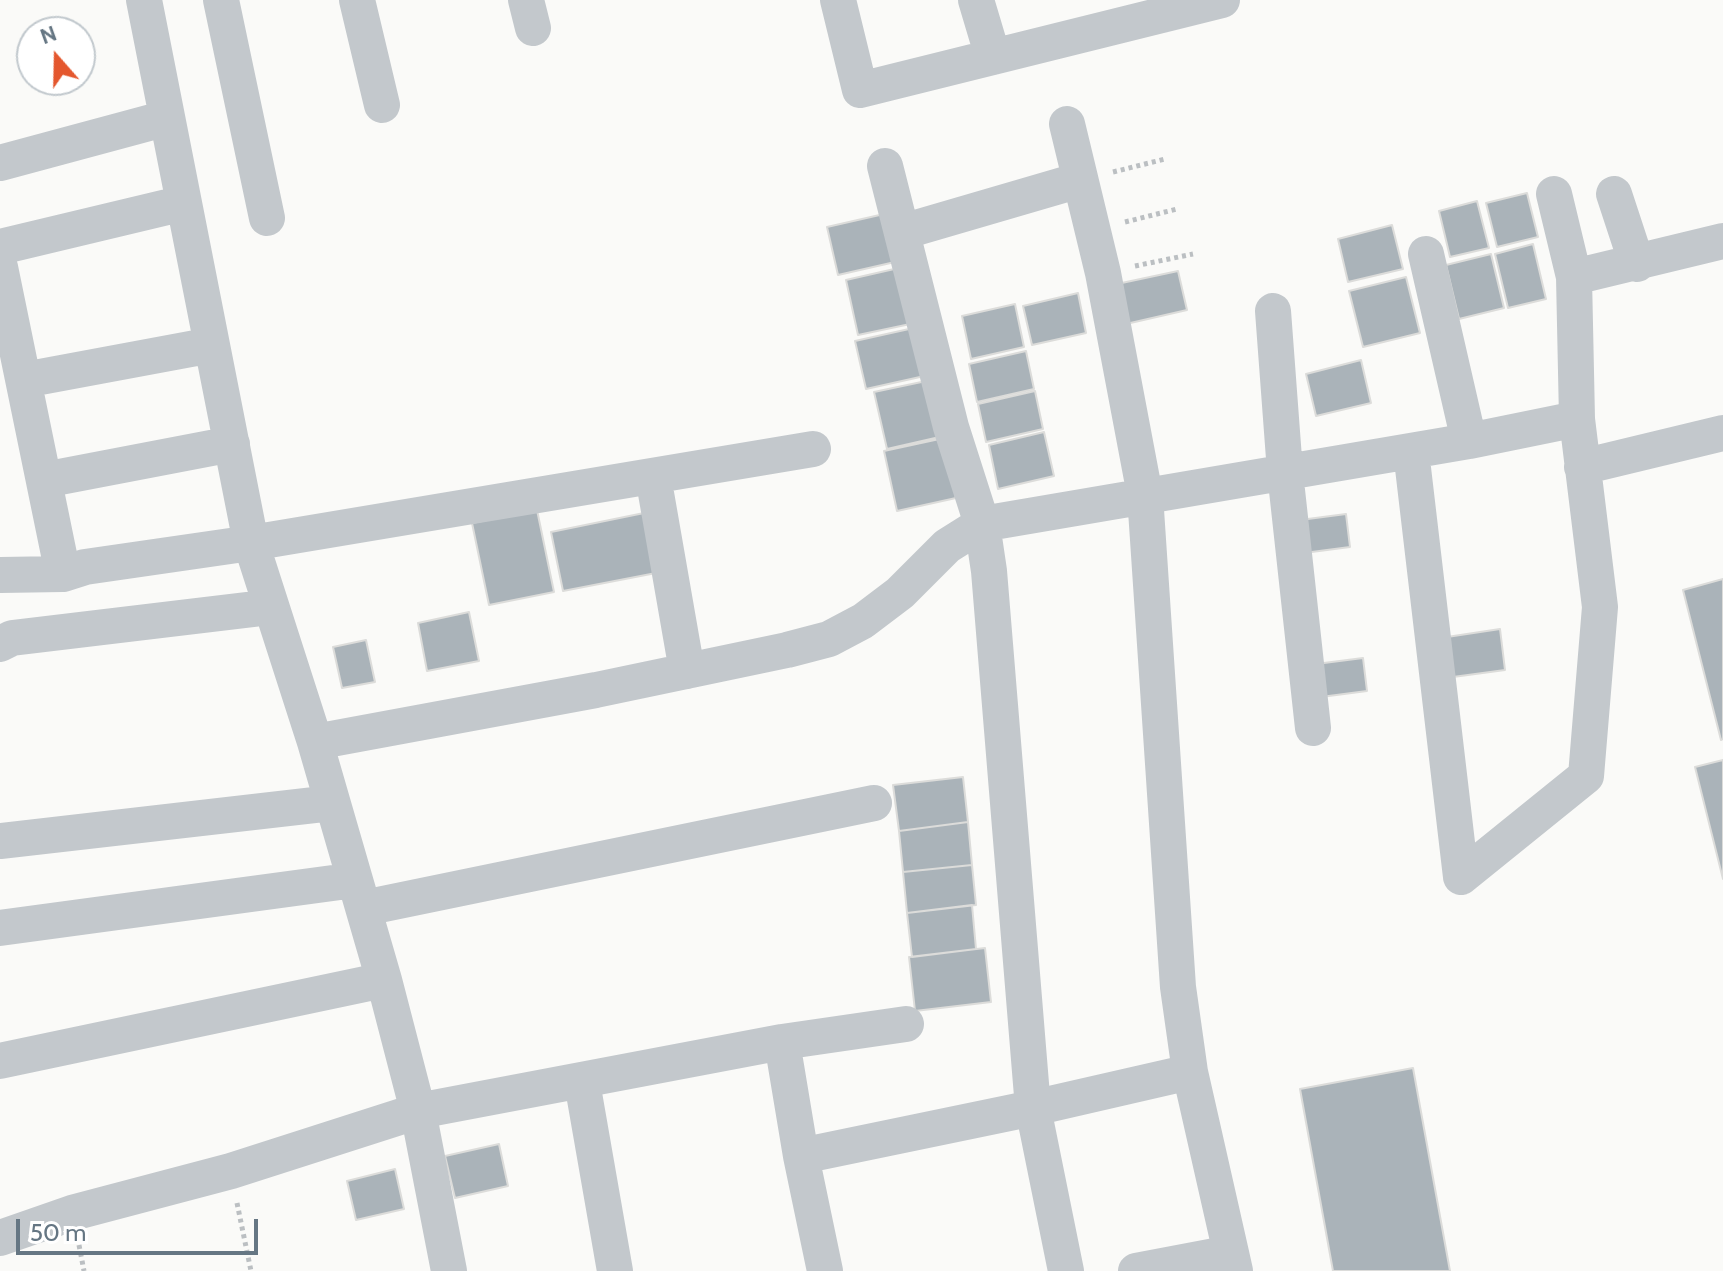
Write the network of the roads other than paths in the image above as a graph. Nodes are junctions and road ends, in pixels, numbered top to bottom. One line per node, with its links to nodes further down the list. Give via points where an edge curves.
1 (144, 0): 10 (street)
2 (221, 0): 18 (street)
3 (357, 0): 9 (street)
4 (838, 0): 8 (street, via 860,90)
5 (976, 0): 8 (street)
6 (1222, 0): 7 (street)
7 (1124, 11): 8 (street)
8 (993, 57)
9 (382, 105)
10 (167, 118): 12 (street); 17 (street)
11 (1067, 124): 14 (street)
12 (0, 163)
13 (885, 166): 19 (street)
14 (1080, 180): 19 (street); 39 (street)
15 (1554, 194): 25 (street)
16 (1614, 194): 23 (street)
17 (184, 203): 21 (street); 27 (street)
18 (267, 218)
19 (902, 232): 40 (street, via 951,427)
20 (1723, 241): 23 (street)
21 (0, 247)
22 (1426, 254): 31 (street)
23 (1637, 264): 25 (street)
24 (0, 267): 28 (street)
25 (1574, 277): 29 (street)
26 (1273, 311): 36 (street)
27 (212, 345): 28 (street); 32 (street)
28 (24, 380): 38 (street)
29 (1577, 419): 31 (street); 35 (street)
30 (1723, 433): 35 (street)
31 (1469, 441): 34 (street)
32 (232, 444): 38 (street); 41 (street)
33 (813, 449): 37 (street)
34 (1411, 451): 35 (street, via 1461,877 1586,776 1600,607); 36 (street)
35 (1582, 467)
36 (1285, 472): 39 (street); 47 (street)
37 (653, 476): 41 (street); 46 (street)
38 (44, 480): 42 (street)
39 (1145, 495): 40 (street); 58 (street, via 1175,944)
40 (982, 524): 46 (street, via 947,546 863,621 829,639); 60 (street)
41 (251, 543): 42 (street); 44 (street)
42 (63, 574): 43 (street)
43 (0, 575)
44 (271, 607): 45 (street, via 12,638); 48 (street)
45 (0, 644)
46 (687, 671): 48 (street)
47 (1313, 728)
48 (315, 742): 49 (street)
49 (332, 803): 51 (street); 52 (street)
50 (874, 803): 52 (street)
51 (0, 841)
52 (360, 894): 53 (street); 54 (street)
53 (0, 928)
54 (384, 980): 57 (street); 61 (street)
55 (906, 1024): 56 (street)
56 (782, 1042): 59 (street); 62 (street)
57 (0, 1061)
58 (1190, 1072): 60 (street); 64 (street)
59 (582, 1082): 61 (street); 66 (street)
60 (1033, 1108): 62 (street); 68 (street)
61 (418, 1111): 63 (street); 65 (street)
62 (801, 1156): 67 (street)
63 (0, 1238)
64 (1233, 1262): 69 (street)
65 (449, 1271)
66 (615, 1271)
67 (825, 1271)
68 (1066, 1271)
69 (1136, 1271)

